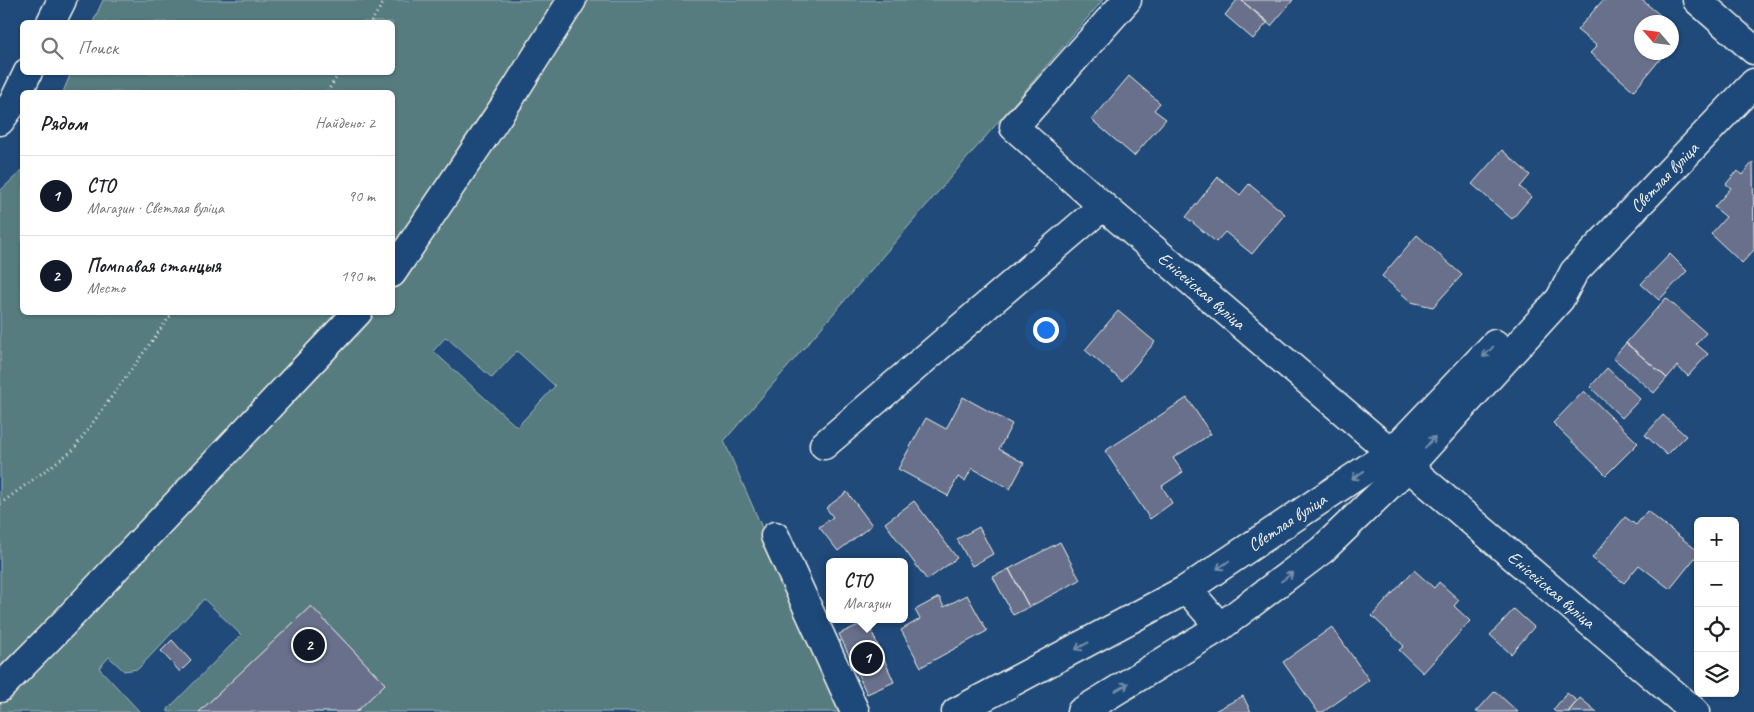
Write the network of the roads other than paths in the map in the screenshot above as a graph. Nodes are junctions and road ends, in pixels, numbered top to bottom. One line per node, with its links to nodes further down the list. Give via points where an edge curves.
1 (62, 0): 5 (street)
2 (572, 0): 11 (street)
3 (1127, 0): 10 (street, Енісейская вуліца, via 1014,127)
4 (1697, 0): 6 (street)
5 (52, 20)
6 (1754, 50)
7 (26, 75): 9 (street)
8 (1754, 83): 14 (street, Светлая вуліца, via 1574,272 1551,285)
9 (4, 106)
10 (1103, 206): 13 (street); 14 (street, Енісейская вуліца)
11 (395, 269)
12 (355, 315): 18 (street)
13 (824, 445)
14 (1400, 460): 16 (street, Светлая вуліца, one-way to 16); 17 (street, Светлая вуліца, one-way to 14, via 1322,550); 22 (street, Енісейская вуліца)
15 (775, 536): 20 (street)
16 (1187, 589): 17 (street); 19 (street, Светлая вуліца, one-way to 19)
17 (1220, 627): 21 (street, Светлая вуліца, one-way to 17)
18 (0, 688)
19 (971, 709)
20 (855, 712)
21 (1081, 712)
22 (1695, 712)

